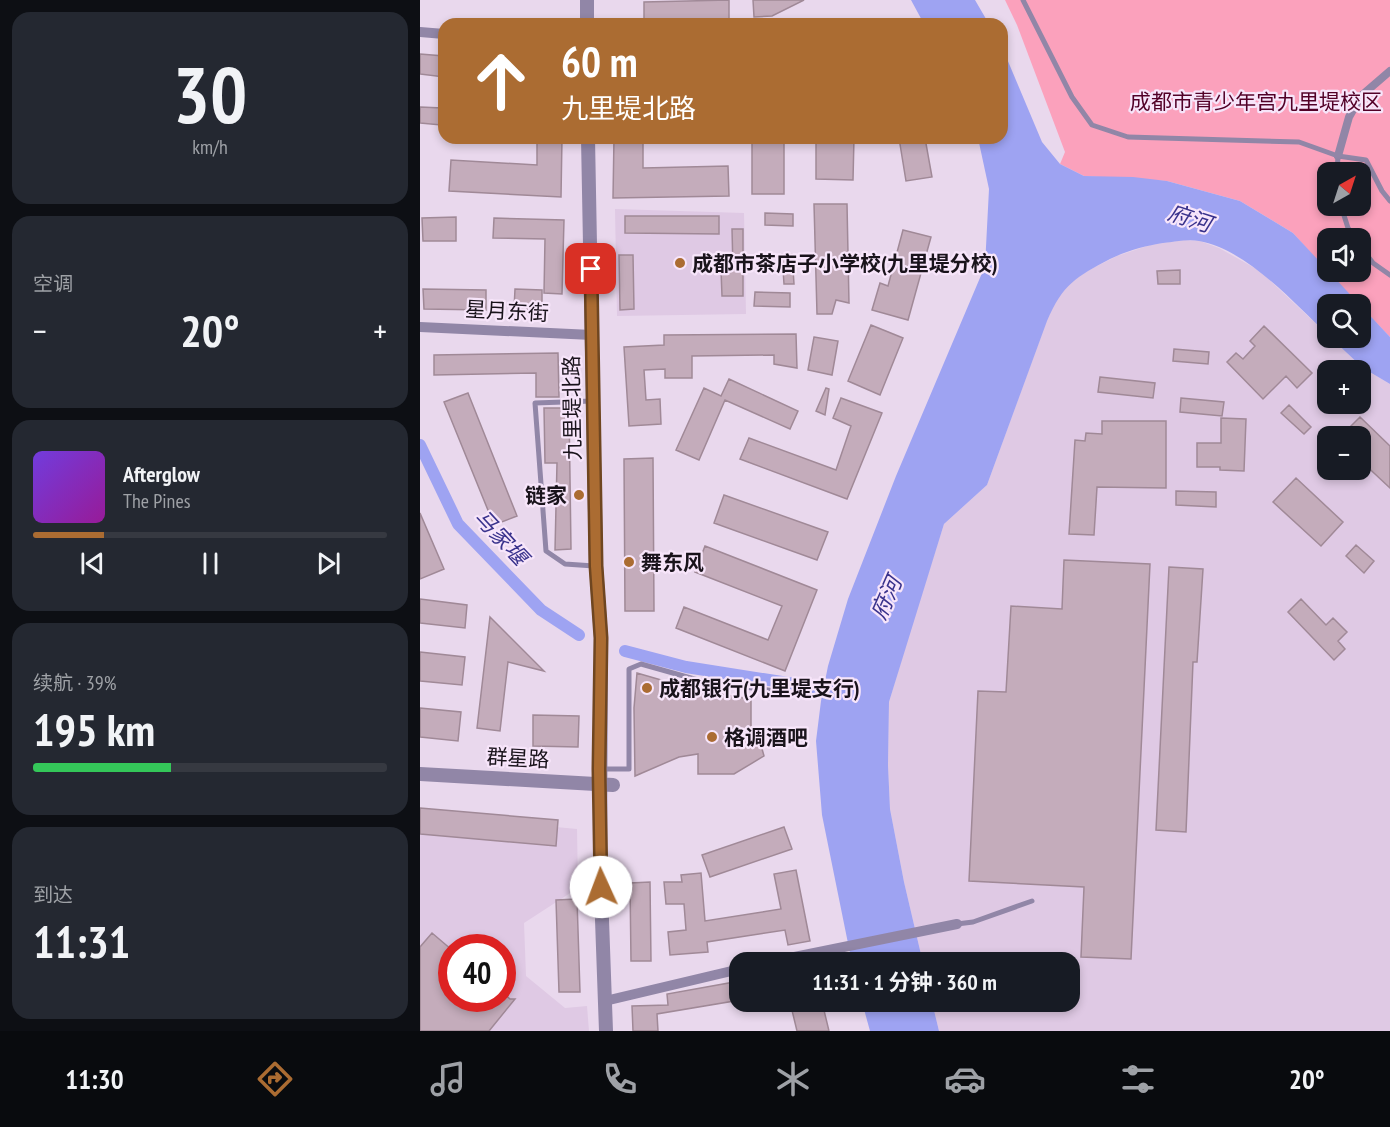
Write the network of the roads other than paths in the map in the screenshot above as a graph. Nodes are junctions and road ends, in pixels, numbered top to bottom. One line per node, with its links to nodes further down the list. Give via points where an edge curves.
1 (586, 0): 3 (street)
2 (1023, 0): 8 (lane, via 1072,97 1092,124 1128,136 1299,142)
3 (587, 18)
4 (420, 32): 5 (street)
5 (438, 34)
6 (1390, 71): 8 (street, via 1361,96 1349,117)
7 (588, 144): 14 (street, 九里堤北路)
8 (1338, 156): 9 (lane); 10 (lane, via 1366,160)
9 (1338, 162)
10 (1390, 201)
11 (1371, 260): 12 (lane)
12 (1390, 275)
13 (420, 327): 14 (street, 星月东街)
14 (592, 335): 15 (street, 九里堤北路)
15 (593, 401): 16 (street, 九里堤北路); 16 (lane, via 535,403 546,552 565,564)
16 (596, 566): 18 (street, 九里堤北路, via 601,638)
17 (776, 691): 18 (lane, via 705,682 641,664 629,669 629,770)
18 (599, 769): 20 (street, 九里堤北路)
19 (420, 774): 20 (street, 群星路)
20 (606, 784): 25 (street, 九里堤北路, via 600,864)
21 (1032, 901): 22 (lane)
22 (954, 925): 23 (street)
23 (814, 952)
24 (729, 972): 25 (street)
25 (605, 1001): 26 (street, 九里堤北路)
26 (606, 1031)

